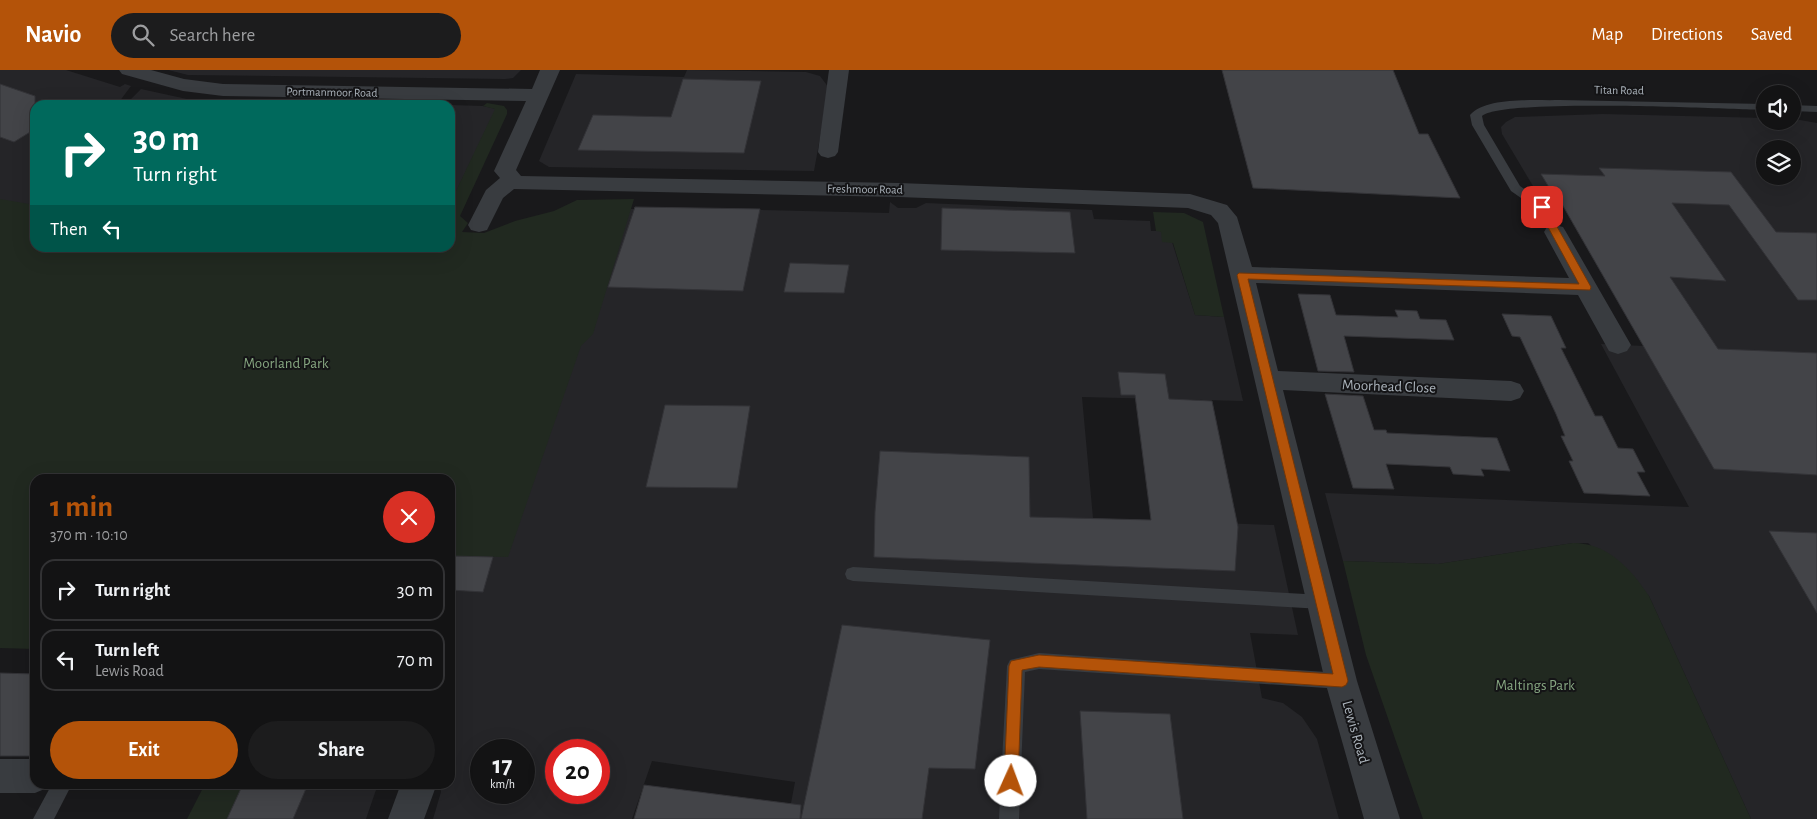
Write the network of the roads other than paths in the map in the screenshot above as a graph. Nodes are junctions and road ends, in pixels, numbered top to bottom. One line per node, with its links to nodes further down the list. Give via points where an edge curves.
1 (129, 70): 4 (street, Portmanmoor Road, via 183,85 223,90)
2 (550, 70): 4 (street)
3 (839, 70): 8 (street)
4 (537, 95): 9 (street, via 505,171)
5 (1756, 108): 12 (lane, Titan Road, via 1559,103 1483,109 1476,115 1478,125 1514,188 1542,207)
6 (1801, 108): 7 (lane)
7 (1817, 109)
8 (828, 152)
9 (511, 180): 10 (street, Freshmoor Road, via 523,184 1104,197 1190,201); 11 (street, via 494,195)
10 (1219, 210): 13 (street, Lewis Road, via 1229,222)
11 (479, 225)
12 (1555, 232): 14 (street)
13 (1242, 275): 14 (street); 16 (street, Lewis Road)
14 (1586, 287): 15 (street)
15 (1618, 345)
16 (1268, 380): 17 (street, Moorhead Close); 19 (street, Lewis Road)
17 (1511, 391)
18 (853, 574): 19 (lane)
19 (1322, 602): 20 (street, Lewis Road)
20 (1342, 681): 27 (lane, via 1039,661 1016,666); 28 (street, Lewis Road)
21 (0, 776): 22 (street)
22 (30, 776)
23 (59, 789): 25 (lane)
24 (417, 789): 26 (street)
25 (42, 819)
26 (406, 819)
27 (1009, 819)
28 (1382, 819)

